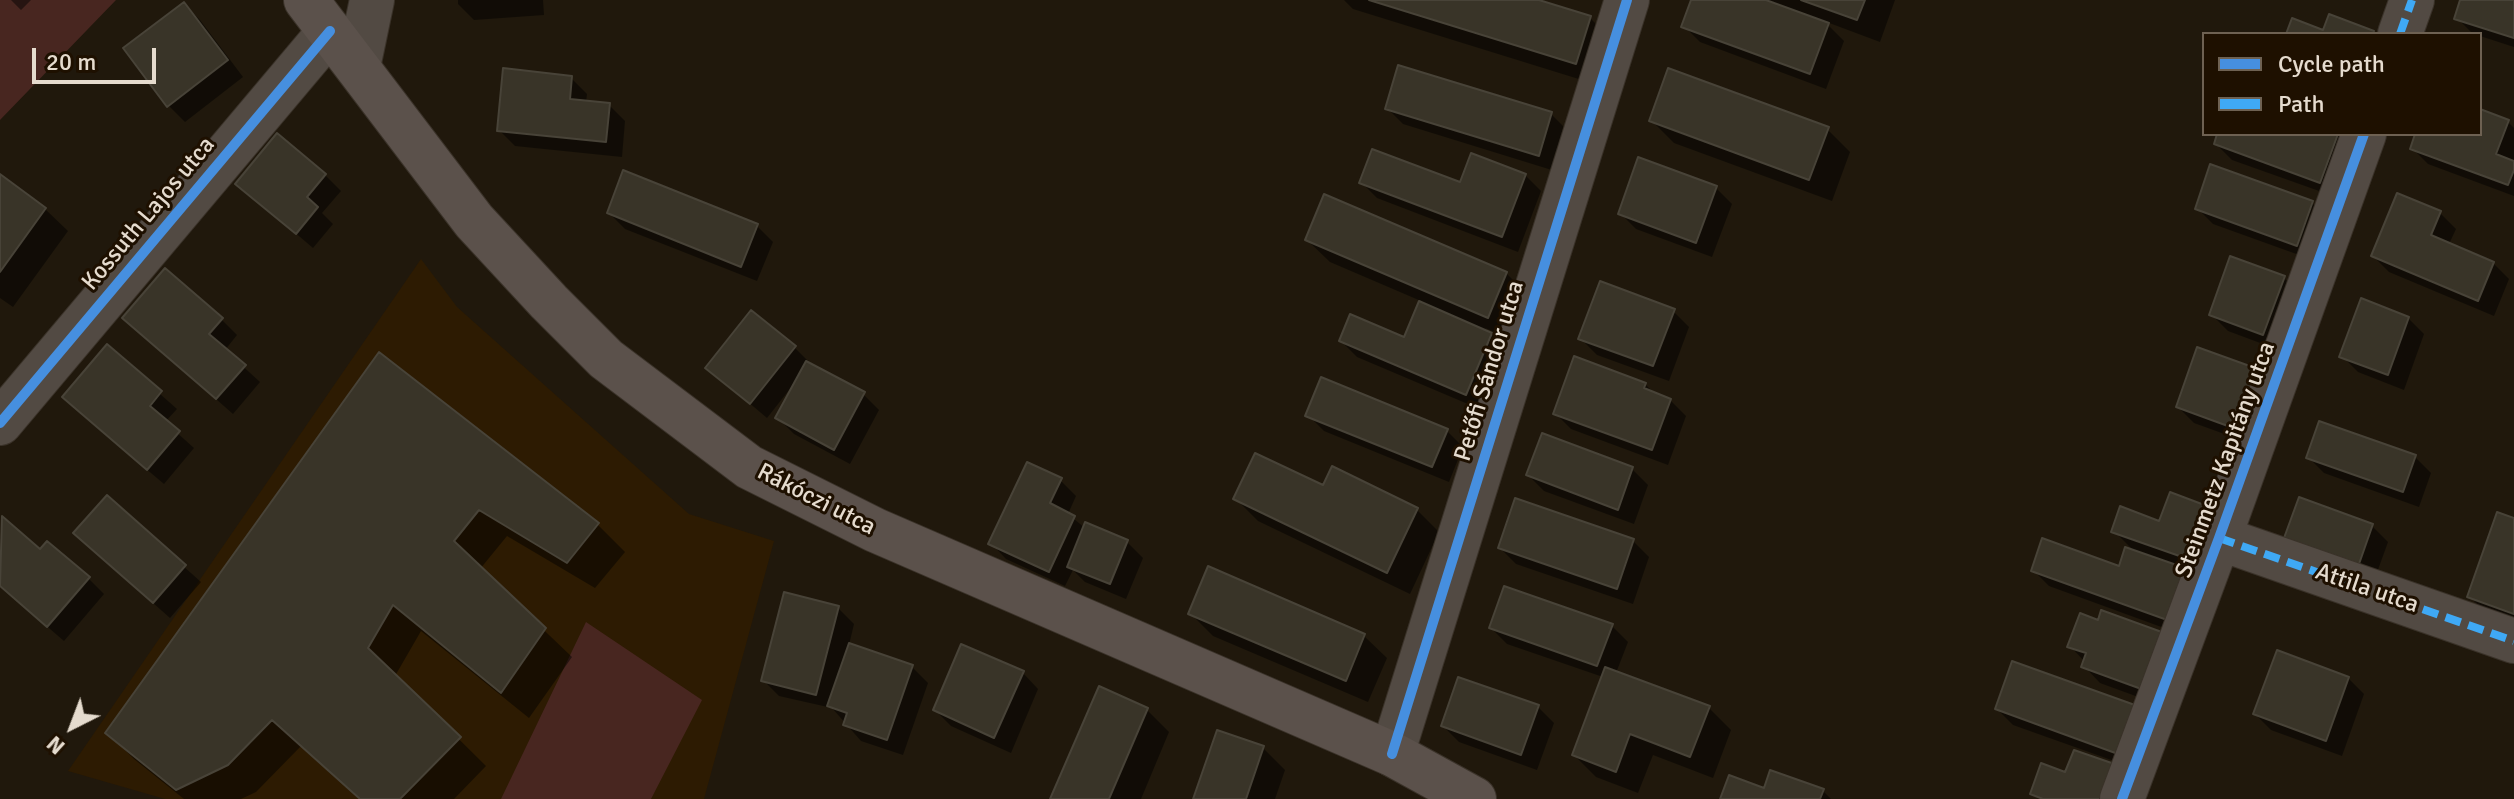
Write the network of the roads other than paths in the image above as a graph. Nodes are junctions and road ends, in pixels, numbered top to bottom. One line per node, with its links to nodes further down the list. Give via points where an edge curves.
1 (372, 0): 6 (street)
2 (1627, 0): 11 (street, Petőfi Sándor utca)
3 (2412, 0): 5 (street)
4 (318, 16): 6 (main road, Rákóczi utca); 8 (street, Kossuth Lajos utca)
5 (2401, 32)
6 (358, 67): 11 (main road, Rákóczi utca, via 474,221 549,302 606,359 749,467 875,530)
7 (2363, 136): 9 (street, Steinmetz Kapitány utca)
8 (0, 423)
9 (2219, 538): 10 (street, Attila utca); 13 (street, Steinmetz Kapitány utca)
10 (2514, 641)
11 (1392, 754): 12 (main road, Rákóczi utca)
12 (1474, 799)
13 (2122, 799)

